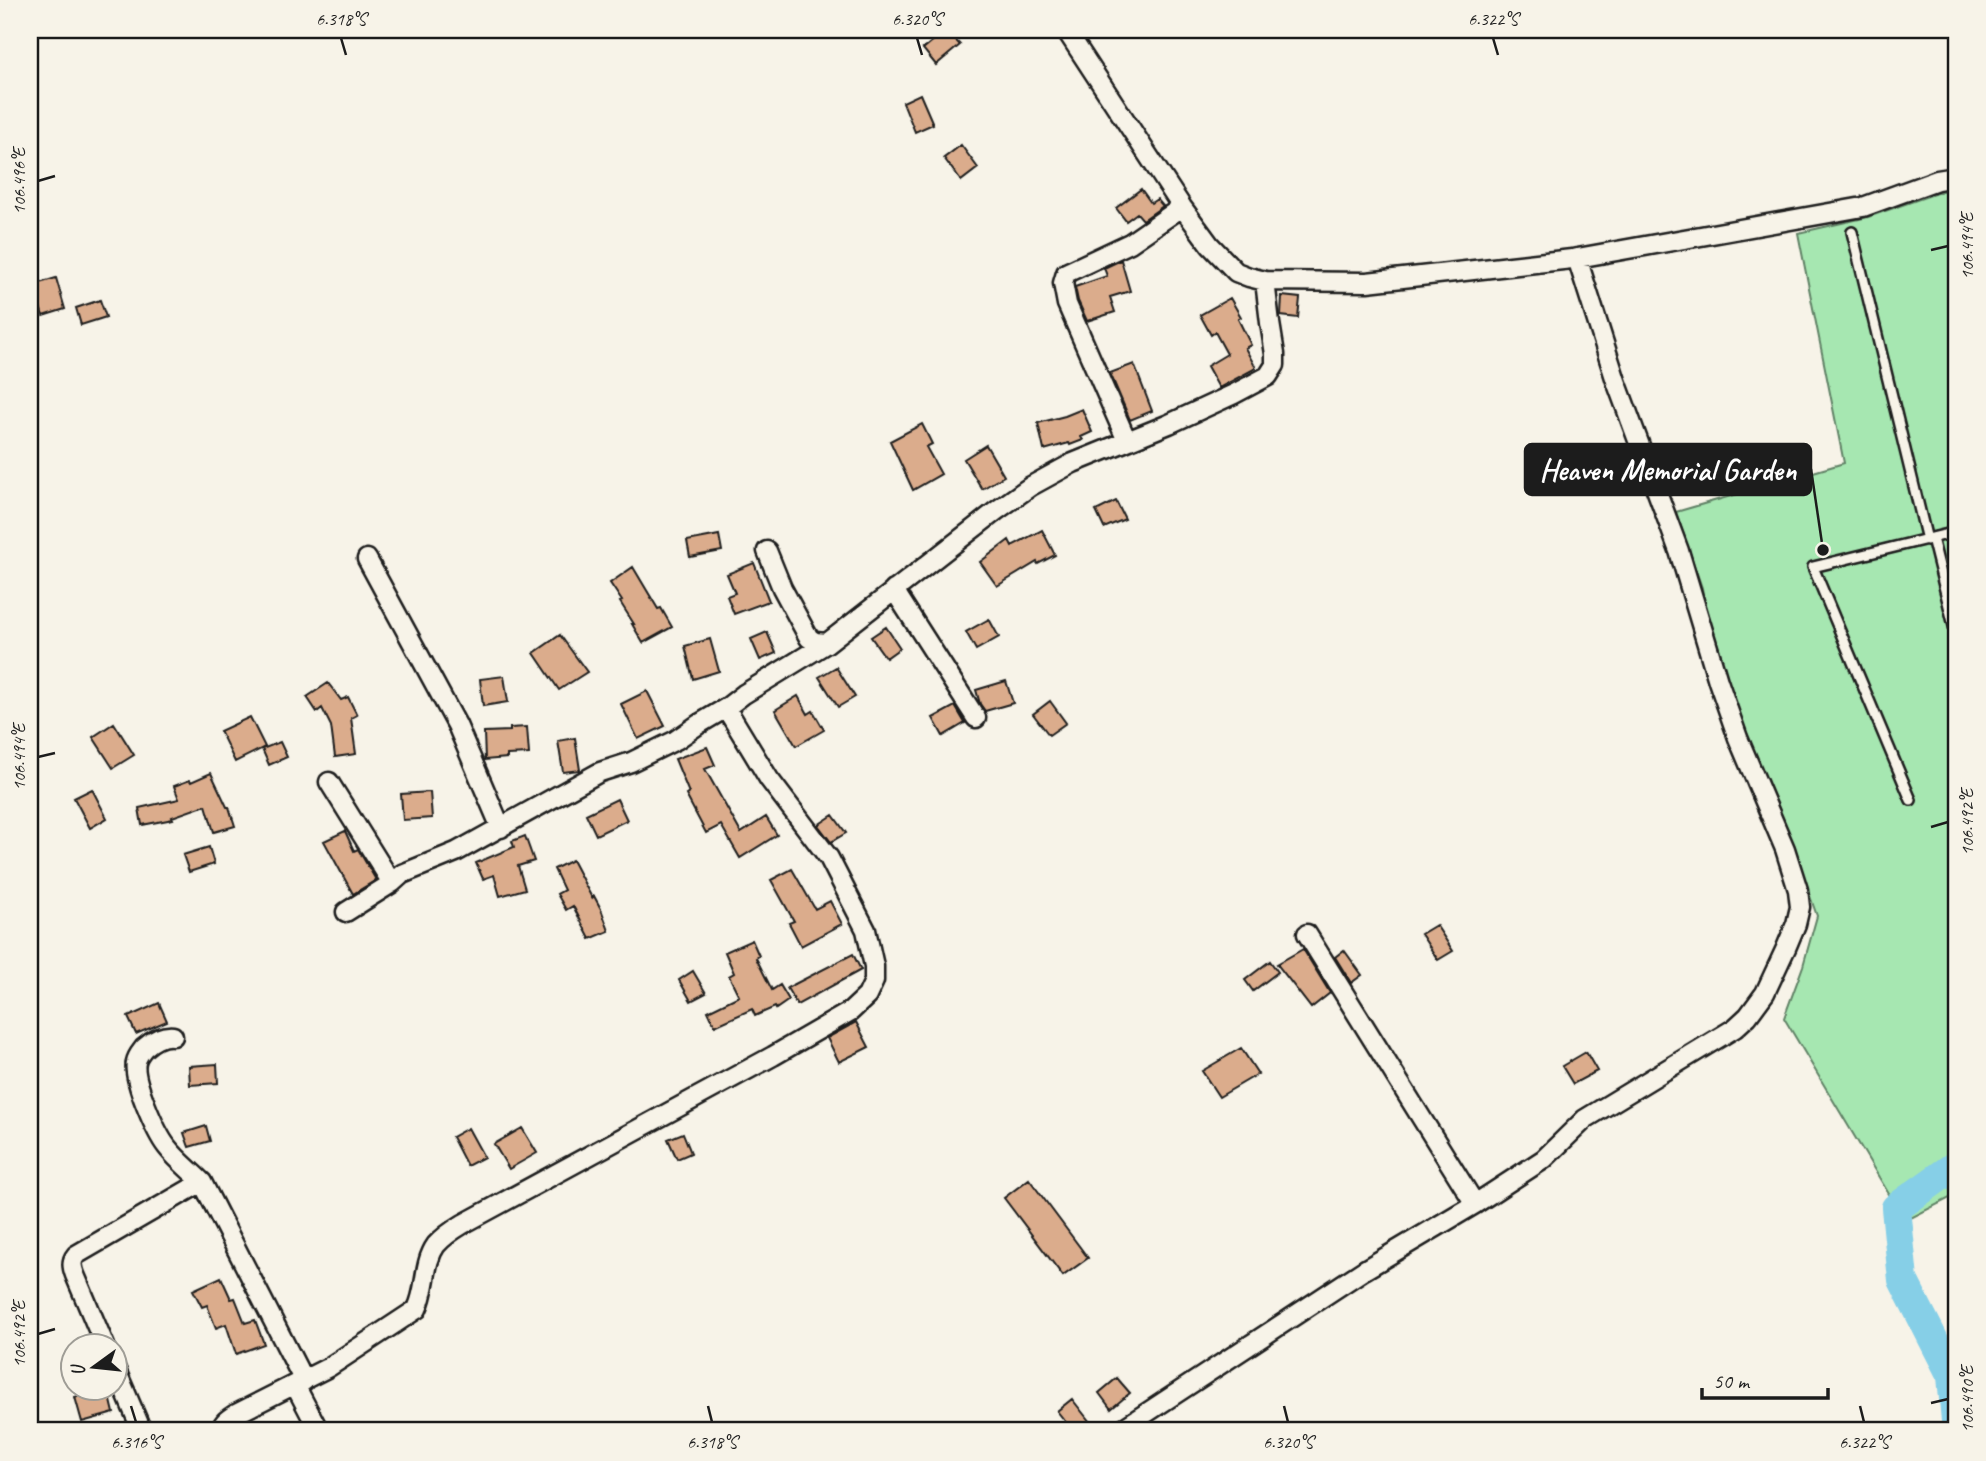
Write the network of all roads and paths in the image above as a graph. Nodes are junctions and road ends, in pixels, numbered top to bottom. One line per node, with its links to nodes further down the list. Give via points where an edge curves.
1 (1066, 30): 3 (street)
2 (1956, 177): 5 (street, via 1863,207)
3 (1182, 207): 6 (street, via 1236,272); 7 (street, via 1130,243 1066,273 1063,282 1067,304)
4 (1852, 232): 9 (lane)
5 (1577, 258): 6 (street, via 1367,282); 25 (street, via 1616,381 1679,551 1738,738 1785,849 1800,907 1765,993 1735,1028 1585,1119 1544,1159)
6 (1265, 281): 7 (street, via 1276,354 1268,376)
7 (1126, 441): 12 (street, via 1031,486)
8 (1956, 532): 9 (lane)
9 (1930, 539): 13 (lane); 18 (lane, via 1813,567)
10 (766, 551): 14 (street, via 810,638)
11 (367, 559): 19 (street, via 457,724)
12 (894, 590): 14 (street); 16 (street)
13 (1956, 634)
14 (827, 643): 15 (street)
15 (726, 708): 19 (street, via 676,740 600,772); 27 (street, via 769,779 829,858 866,930 874,966 867,996 851,1011 773,1056 446,1235 429,1257 417,1309)
16 (976, 718)
17 (329, 782): 20 (street)
18 (1911, 800)
19 (500, 828): 20 (street)
20 (392, 883): 21 (street)
21 (346, 912)
22 (1307, 933): 25 (street)
23 (173, 1037): 24 (street, via 143,1049 135,1071 158,1134)
24 (202, 1182): 26 (street, via 73,1259 72,1269); 27 (street)
25 (1475, 1204): 32 (street, via 1364,1270)
26 (99, 1332)
27 (300, 1383): 30 (street, via 234,1415 225,1421); 31 (street)
28 (130, 1402): 29 (street)
29 (142, 1431)
30 (222, 1431)
31 (319, 1431)
32 (1119, 1431)

